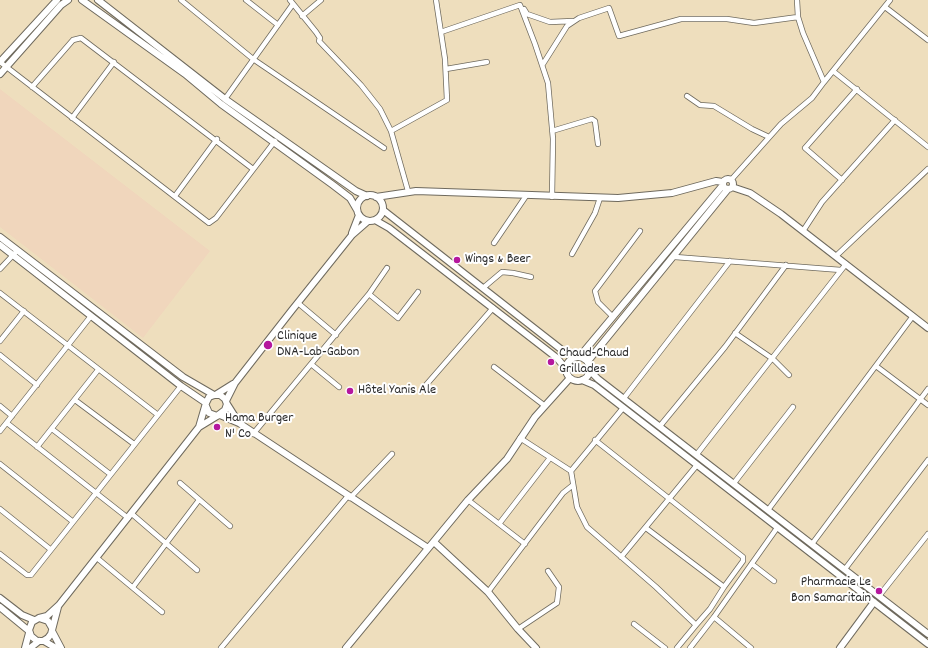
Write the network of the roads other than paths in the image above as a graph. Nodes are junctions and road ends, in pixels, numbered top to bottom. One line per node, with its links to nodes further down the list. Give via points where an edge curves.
1 (57, 0): 21 (street)
2 (68, 0): 25 (street)
3 (82, 0): 40 (street)
4 (98, 0): 33 (street)
5 (181, 0): 20 (street)
6 (246, 0): 17 (street)
7 (321, 0): 14 (street)
8 (436, 0): 18 (street)
9 (797, 0): 15 (street)
10 (890, 0): 13 (street)
11 (292, 2): 14 (street); 17 (street)
12 (520, 5): 16 (street, via 527,14 550,22); 18 (street); 24 (street)
13 (885, 7): 19 (street); 27 (street)
14 (302, 16): 36 (street, via 320,38 319,41 380,109)
15 (798, 17): 16 (street, via 754,23 713,18 681,19 619,36 609,8); 29 (street)
16 (573, 21): 24 (street, via 563,31)
17 (278, 25): 20 (street)
18 (442, 32): 26 (street)
19 (928, 40)
20 (253, 59): 33 (street); 43 (street)
21 (0, 62): 25 (street)
22 (114, 62): 30 (street, via 81,38 77,38); 34 (street); 39 (street)
23 (487, 62): 26 (street)
24 (543, 64): 37 (street, via 548,83)
25 (6, 67): 28 (street); 30 (street)
26 (446, 69): 36 (street, via 446,101)
27 (833, 71): 29 (street); 31 (street)
28 (0, 74)
29 (824, 82): 38 (street, via 812,98 792,113)
30 (32, 86): 34 (street)
31 (857, 89): 35 (street); 47 (street, via 806,148)
32 (687, 96): 38 (street, via 700,105 714,106 752,130)
33 (225, 99): 51 (street, via 356,191)
34 (72, 118): 50 (street)
35 (895, 120): 42 (street); 47 (street)
36 (391, 131): 49 (street)
37 (552, 131): 41 (street, via 595,120); 54 (street)
38 (769, 137): 46 (street)
39 (216, 139): 44 (street); 50 (street)
40 (275, 141): 44 (street); 57 (street, via 350,198)
41 (598, 144)
42 (928, 147)
43 (384, 148)
44 (253, 169): 50 (street, via 212,222 205,220)
45 (928, 169): 67 (street)
46 (731, 180): 48 (street)
47 (842, 180): 60 (street, via 822,202)
48 (727, 186): 55 (street, via 716,181 672,193); 60 (street, via 742,190 760,200); 68 (street); 85 (street)
49 (408, 191): 52 (street); 53 (street)
50 (174, 196)
51 (367, 196): 53 (street); 57 (street, via 360,201)
52 (526, 196): 54 (street); 63 (street)
53 (376, 197): 56 (street, via 381,202)
54 (552, 197): 55 (street)
55 (600, 198): 66 (street, via 595,213)
56 (383, 210): 58 (street, via 380,216); 76 (street)
57 (358, 213): 58 (street); 61 (street)
58 (372, 221): 61 (street); 81 (street, via 389,228)
59 (640, 231): 85 (street, via 595,291 598,302)
60 (802, 231): 67 (street)
61 (352, 235): 80 (street)
62 (0, 237): 65 (street)
63 (494, 243)
64 (0, 245): 65 (street)
65 (15, 253): 73 (street); 83 (street); 110 (street, via 183,377)
66 (572, 254)
67 (836, 256): 70 (street)
68 (674, 257): 69 (street); 94 (street)
69 (730, 261): 71 (street); 111 (street)
70 (846, 264): 74 (street); 84 (street)
71 (786, 265): 74 (street); 87 (street)
72 (387, 268): 79 (street)
73 (0, 269)
74 (841, 270): 93 (street)
75 (531, 277): 76 (street, via 502,272)
76 (483, 288): 92 (street, via 562,350)
77 (418, 292): 79 (street, via 398,318)
78 (0, 293): 82 (street)
79 (369, 294): 88 (street)
80 (298, 303): 88 (street); 104 (street)
81 (493, 308): 98 (street, via 557,358); 106 (street)
82 (24, 311): 89 (street); 90 (street)
83 (91, 316): 90 (street); 107 (street)
84 (913, 316): 86 (street); 96 (street)
85 (613, 317): 92 (street)
86 (928, 328)
87 (735, 333): 93 (street); 126 (street)
88 (336, 335): 95 (street)
89 (0, 341)
90 (68, 346): 99 (street); 105 (street)
91 (0, 355): 105 (street)
92 (577, 356): 94 (street); 98 (street, via 568,362)
93 (773, 359): 101 (street); 136 (street)
94 (588, 361): 100 (street)
95 (312, 364): 108 (street); 130 (street)
96 (876, 366): 112 (street); 152 (street)
97 (494, 367): 118 (street)
98 (566, 369): 102 (street)
99 (98, 370): 113 (street); 121 (street)
100 (590, 371): 103 (street, via 588,377); 111 (street)
101 (789, 375)
102 (570, 378): 103 (street); 118 (street)
103 (582, 380): 120 (street)
104 (235, 383): 110 (street); 114 (street)
105 (37, 385): 123 (street)
106 (426, 385)
107 (181, 386): 115 (street); 121 (street)
108 (339, 387)
109 (928, 389): 112 (street)
110 (216, 394): 114 (street, via 223,397); 115 (street, via 209,397)
111 (624, 398): 126 (street)
112 (921, 399): 116 (street); 163 (street)
113 (75, 400): 128 (street); 133 (street)
114 (226, 403): 122 (street, via 225,410); 125 (street)
115 (206, 404): 122 (street, via 209,413); 127 (street)
116 (928, 405)
117 (0, 406): 123 (street)
118 (545, 406): 131 (street)
119 (793, 407): 144 (street)
120 (622, 408): 132 (street); 140 (street)
121 (158, 415): 133 (street)
122 (219, 415): 125 (street); 127 (street)
123 (12, 416): 124 (street)
124 (7, 423): 129 (street); 134 (street)
125 (239, 423): 130 (street)
126 (660, 426): 136 (street)
127 (199, 427): 153 (street)
128 (52, 429): 134 (street); 142 (street)
129 (0, 431)
130 (253, 434): 147 (street)
131 (520, 438): 137 (street); 150 (street, via 507,459)
132 (595, 440): 141 (street); 148 (street)
133 (134, 444): 142 (street)
134 (37, 447): 146 (street)
135 (392, 454): 147 (street)
136 (697, 454): 144 (street)
137 (550, 458): 141 (street); 155 (street)
138 (928, 460): 170 (street)
139 (0, 464): 154 (street)
140 (697, 464): 148 (street); 158 (street)
141 (571, 471): 145 (street)
142 (110, 474): 146 (street)
143 (180, 483): 149 (street)
144 (734, 483): 152 (street)
145 (573, 485): 162 (street, via 563,493); 167 (street, via 577,507 584,522)
146 (95, 492): 153 (street); 154 (street)
147 (349, 497): 164 (street); 198 (street)
148 (670, 499): 157 (street); 175 (street, via 743,557 743,561)
149 (199, 500): 156 (street); 161 (street)
150 (468, 500): 155 (street); 160 (street)
151 (0, 510): 165 (street)
152 (768, 510): 163 (street)
153 (130, 516): 161 (street); 168 (street)
154 (72, 521): 165 (street)
155 (499, 524): 162 (street)
156 (230, 526)
157 (646, 528): 167 (street); 175 (street)
158 (777, 528): 169 (street); 179 (street)
159 (928, 534): 177 (street)
160 (434, 542): 164 (street); 176 (street)
161 (166, 543): 171 (street); 174 (street)
162 (525, 544): 176 (street)
163 (812, 544): 170 (street)
164 (428, 548): 199 (street)
165 (50, 549): 166 (street, via 30,576)
166 (0, 554)
167 (621, 557): 186 (street)
168 (96, 558): 174 (street); 180 (street)
169 (752, 564): 173 (street); 183 (street)
170 (845, 569): 177 (street)
171 (197, 570)
172 (548, 571): 188 (street, via 559,587 557,603)
173 (774, 581)
174 (133, 587): 182 (street)
175 (724, 587): 186 (street)
176 (488, 592): 188 (street)
177 (879, 596): 190 (street)
178 (0, 598): 184 (street, via 22,615)
179 (874, 602): 192 (street); 205 (street)
180 (59, 605): 184 (street, via 47,616); 187 (street)
181 (0, 607): 189 (street)
182 (162, 612)
183 (714, 617): 193 (street); 203 (street)
184 (37, 619): 187 (street, via 48,620); 189 (street, via 30,624)
185 (634, 624): 201 (street)
186 (696, 625): 202 (street)
187 (52, 629): 191 (street, via 50,636); 197 (street)
188 (518, 629): 200 (street)
189 (29, 632): 191 (street, via 32,638); 194 (street)
190 (928, 634)
191 (42, 641): 195 (street); 196 (street)
192 (928, 644): 206 (street)
193 (745, 646): 204 (street)
194 (25, 648)
195 (30, 648)
196 (56, 648)
197 (61, 648)
198 (221, 648)
199 (346, 648)
200 (536, 648)
201 (665, 648)
202 (677, 648)
203 (690, 648)
204 (751, 648)
205 (840, 648)
206 (924, 648)

